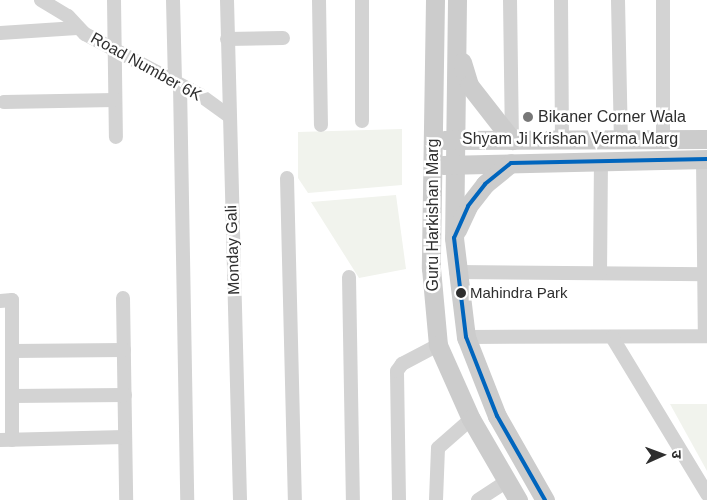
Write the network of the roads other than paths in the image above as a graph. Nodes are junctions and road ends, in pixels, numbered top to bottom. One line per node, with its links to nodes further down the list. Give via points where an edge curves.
1 (41, 0): 13 (street, Road Number 6K, via 68,16)
2 (114, 0): 18 (street)
3 (173, 0): 19 (street)
4 (227, 0): 16 (street, Monday Gali)
5 (320, 0): 24 (street)
6 (362, 0): 23 (street)
7 (436, 0): 30 (main road, Guru Harkishan Marg)
8 (457, 0): 17 (main road, Guru Harkishan Marg)
9 (510, 0): 32 (street)
10 (561, 0): 26 (street)
11 (618, 0): 27 (street)
12 (663, 0): 28 (street)
13 (77, 28): 14 (street); 18 (street, Road Number 6K)
14 (0, 33)
15 (283, 38): 16 (street)
16 (227, 39): 22 (street, Monday Gali)
17 (456, 42): 31 (main road, Guru Harkishan Marg); 32 (main road, via 469,85)
18 (115, 50): 19 (street, Road Number 6K); 20 (street)
19 (177, 83): 22 (street, Road Number 6K); 60 (street)
20 (115, 100): 21 (street); 25 (street)
21 (4, 102)
22 (229, 116): 61 (street, Monday Gali)
23 (362, 121)
24 (320, 125)
25 (116, 137)
26 (562, 139): 27 (main road, Shyam Ji Krishan Verma Marg); 32 (main road, Shyam Ji Krishan Verma Marg)
27 (621, 139): 28 (main road, Shyam Ji Krishan Verma Marg)
28 (664, 139): 29 (main road, Shyam Ji Krishan Verma Marg)
29 (707, 139)
30 (433, 140): 31 (main road, Shyam Ji Krishan Verma Marg); 37 (main road, Guru Harkishan Marg)
31 (455, 140): 32 (main road, Shyam Ji Krishan Verma Marg); 36 (main road, Guru Harkishan Marg)
32 (512, 140)
33 (705, 159): 34 (main road, Shyam Ji Krishan Verma Marg); 42 (street)
34 (601, 161): 35 (main road, Shyam Ji Krishan Verma Marg); 41 (street)
35 (511, 163): 36 (main road, Shyam Ji Krishan Verma Marg); 39 (main road, via 479,191 468,206)
36 (455, 164): 37 (main road, Shyam Ji Krishan Verma Marg); 39 (main road, Guru Harkishan Marg)
37 (432, 165): 49 (main road, Guru Harkishan Marg, via 431,268)
38 (287, 178): 62 (street)
39 (454, 238): 40 (main road, Guru Harkishan Marg)
40 (456, 272): 41 (street); 48 (main road, Guru Harkishan Marg)
41 (600, 272): 42 (street)
42 (706, 274): 46 (street)
43 (349, 277): 63 (street)
44 (123, 298): 50 (street)
45 (0, 301): 51 (street, via 12,300)
46 (706, 336): 47 (street)
47 (612, 337): 48 (street); 58 (street)
48 (466, 338): 68 (main road, Guru Harkishan Marg, via 497,416)
49 (438, 345): 54 (main road, Guru Harkishan Marg); 64 (street, via 402,364 397,372)
50 (124, 350): 51 (street); 52 (street)
51 (12, 351): 53 (street)
52 (125, 395): 53 (street); 55 (street)
53 (12, 396): 56 (street)
54 (471, 419): 57 (main road, Guru Harkishan Marg); 65 (street, via 438,448)
55 (125, 438): 56 (street); 59 (street)
56 (6, 440)
57 (507, 481): 66 (street); 67 (main road, Guru Harkishan Marg)
58 (707, 494)
59 (126, 500)
60 (187, 500)
61 (240, 500)
62 (295, 500)
63 (353, 500)
64 (399, 500)
65 (436, 500)
66 (478, 500)
67 (518, 500)
68 (545, 500)

